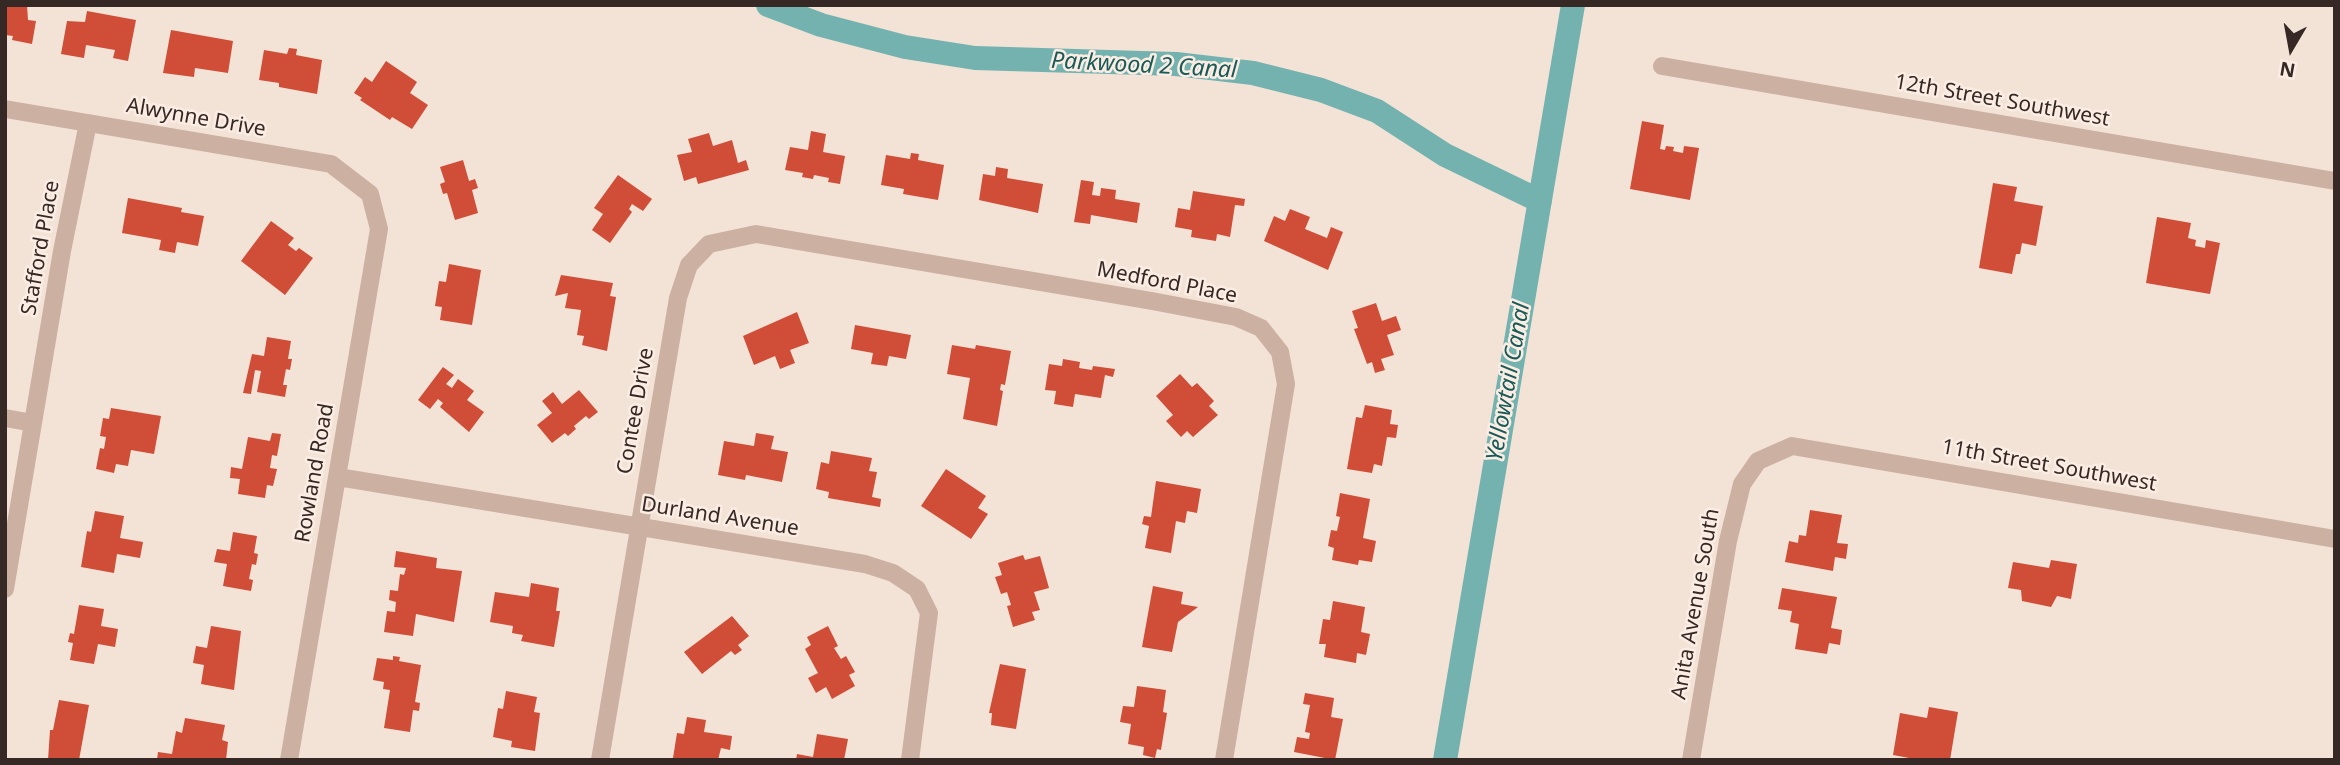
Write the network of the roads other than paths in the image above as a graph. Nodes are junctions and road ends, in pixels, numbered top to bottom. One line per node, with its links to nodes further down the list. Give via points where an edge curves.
1 (1662, 66): 4 (street, 12th Street Southwest)
2 (5, 109): 3 (street, Alwynne Drive)
3 (88, 123): 5 (street, Alwynne Drive, via 331,164); 8 (street, Stafford Place)
4 (2335, 181)
5 (370, 194): 10 (street, Rowland Road, via 379,229)
6 (709, 244): 11 (street, Contee Drive, via 689,265 678,298); 17 (street, Medford Place, via 756,234 1152,301 1236,317 1261,328 1280,352 1286,384)
7 (5, 418): 8 (street)
8 (33, 423): 13 (street, Stafford Place)
9 (1758, 461): 12 (street, 11th Street Southwest, via 1791,446 1817,449); 18 (street, Anita Avenue South, via 1742,484 1728,541)
10 (338, 477): 11 (street, Durland Avenue); 14 (street, Rowland Road)
11 (639, 527): 15 (street, Contee Drive); 16 (street, Durland Avenue, via 865,564 893,573 917,589 929,612)
12 (2335, 539)
13 (5, 589)
14 (289, 760)
15 (600, 760)
16 (910, 760)
17 (1224, 760)
18 (1691, 760)

